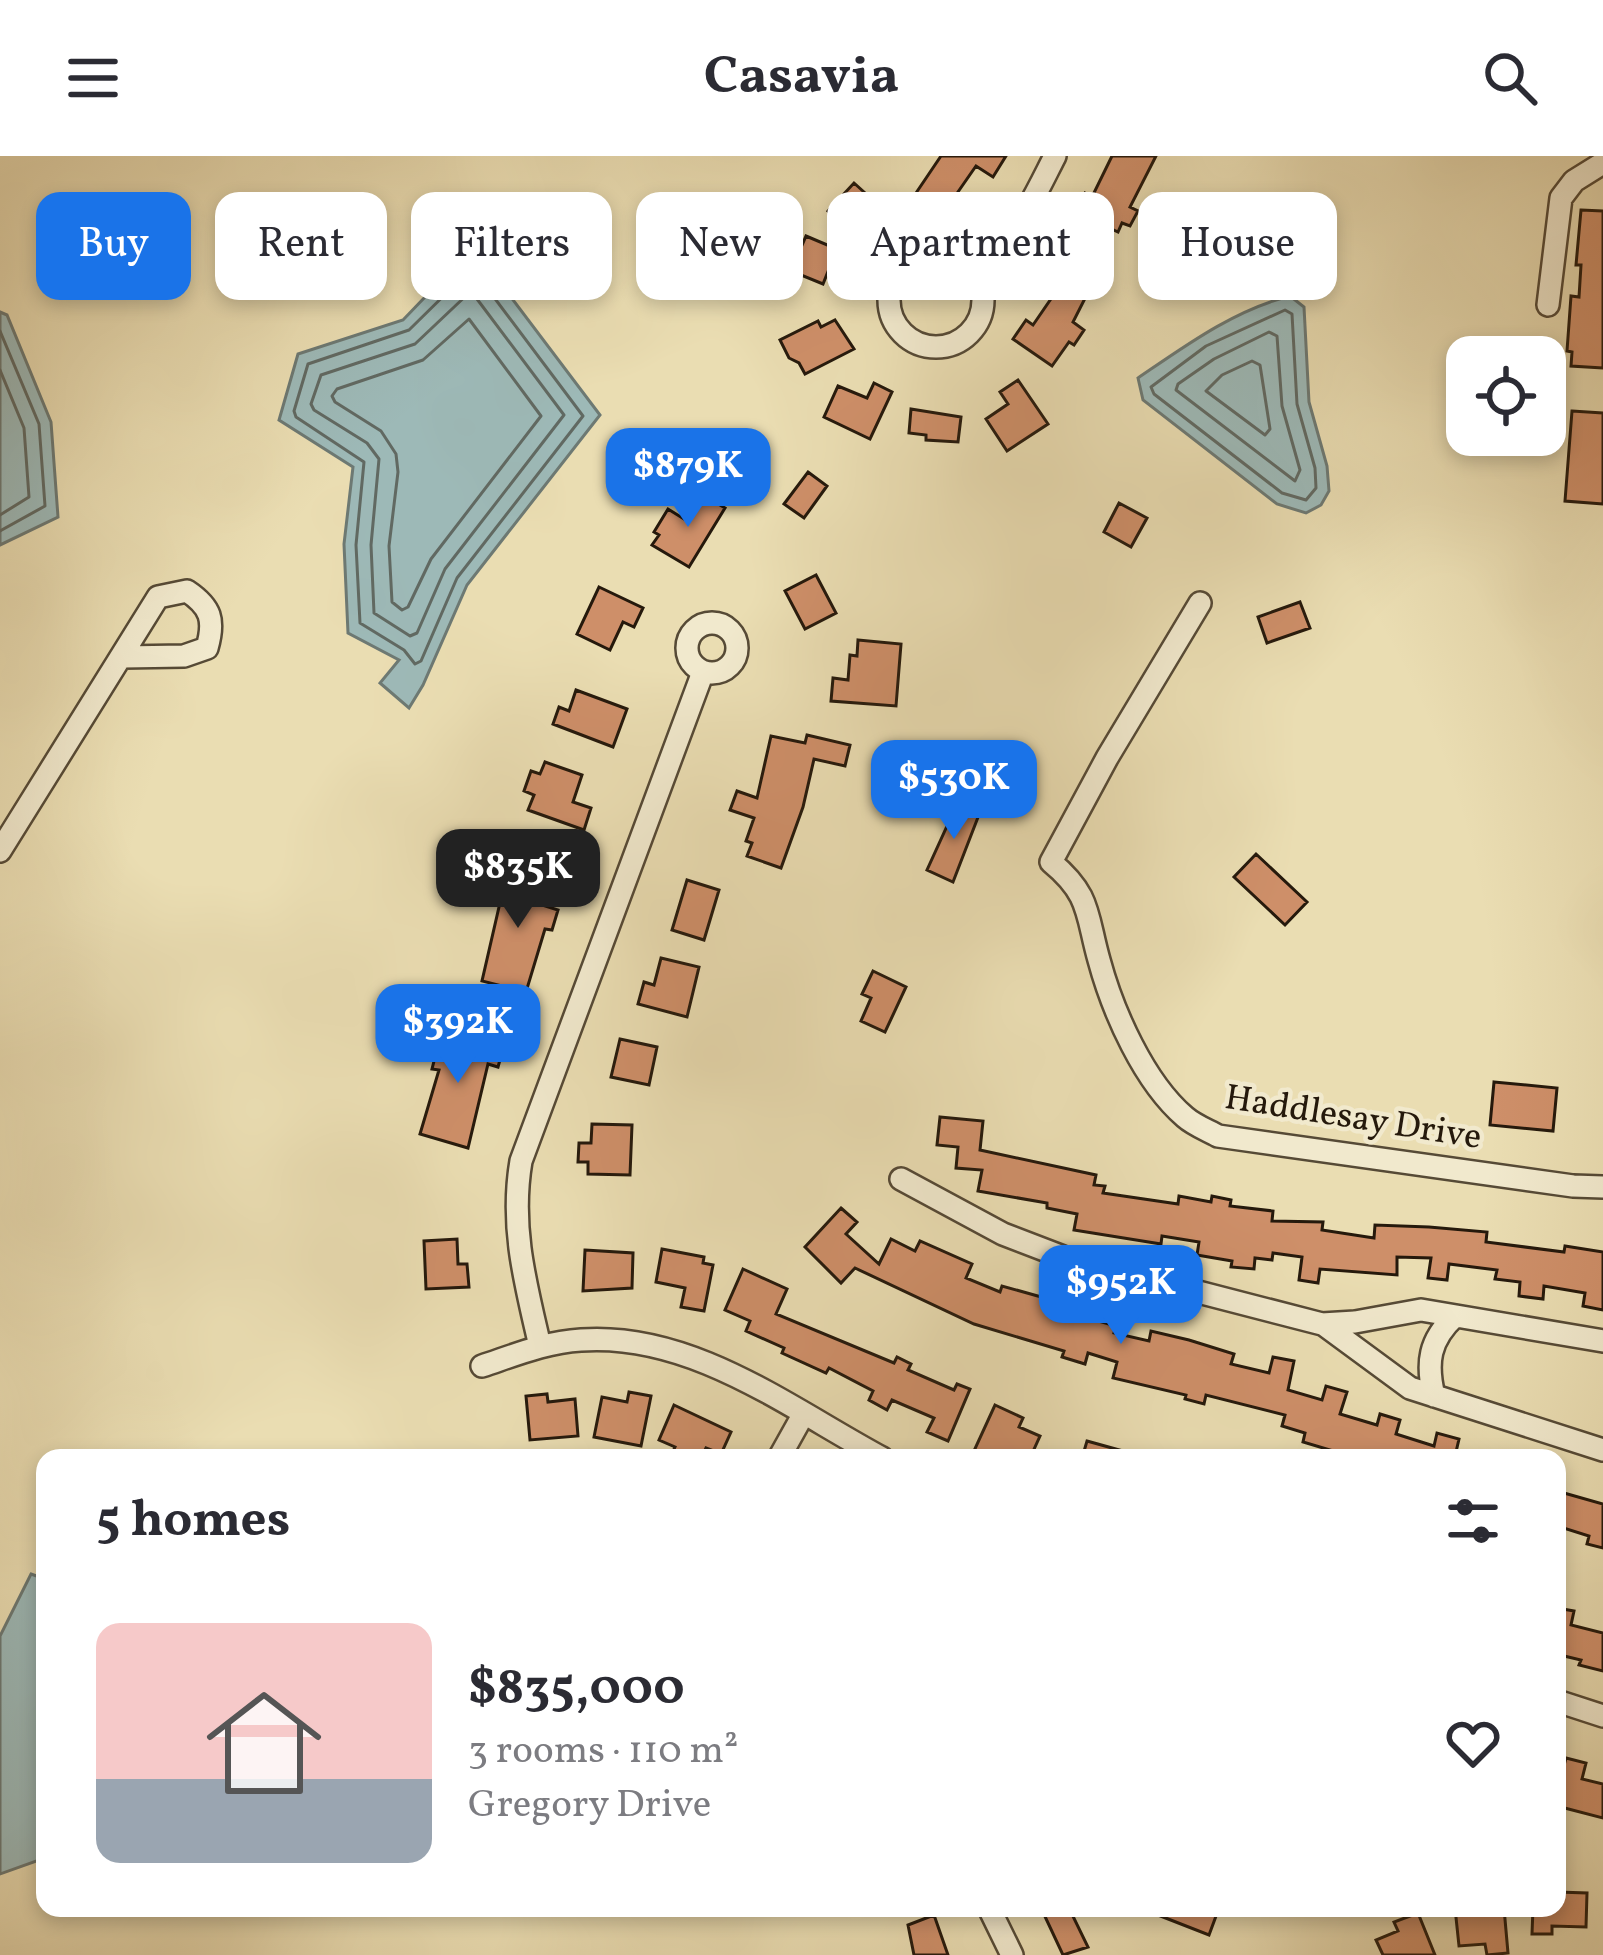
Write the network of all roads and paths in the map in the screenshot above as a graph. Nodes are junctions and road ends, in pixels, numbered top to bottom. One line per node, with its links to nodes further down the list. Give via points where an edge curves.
1 (1055, 156): 3 (street)
2 (1603, 164): 5 (street, via 1561,198)
3 (1037, 192)
4 (974, 272): 4 (street, via 950,255 906,263 890,289 902,332 945,346 972,331 984,302)
5 (1548, 305)
6 (1200, 603): 11 (street, Haddlesay Drive, via 1051,862 1088,903 1116,1014 1147,1069 1184,1117 1218,1136)
7 (123, 657): 9 (street)
8 (703, 672): 15 (street, via 520,1161 515,1232)
9 (0, 851)
10 (901, 1179): 13 (street, via 1063,1257)
11 (1603, 1187)
12 (1454, 1316): 13 (street, via 1404,1310); 14 (street); 17 (street, via 1428,1361)
13 (1322, 1324): 17 (street, via 1394,1379)
14 (1603, 1341)
15 (541, 1346): 16 (street); 18 (street, via 620,1339 664,1347)
16 (482, 1366)
17 (1433, 1396): 21 (street)
18 (803, 1415): 19 (street); 20 (street)
19 (784, 1449)
20 (865, 1449)
21 (1603, 1450)
22 (1566, 1704): 23 (street)
23 (1603, 1716)
24 (993, 1917): 25 (street)
25 (1012, 1955)

